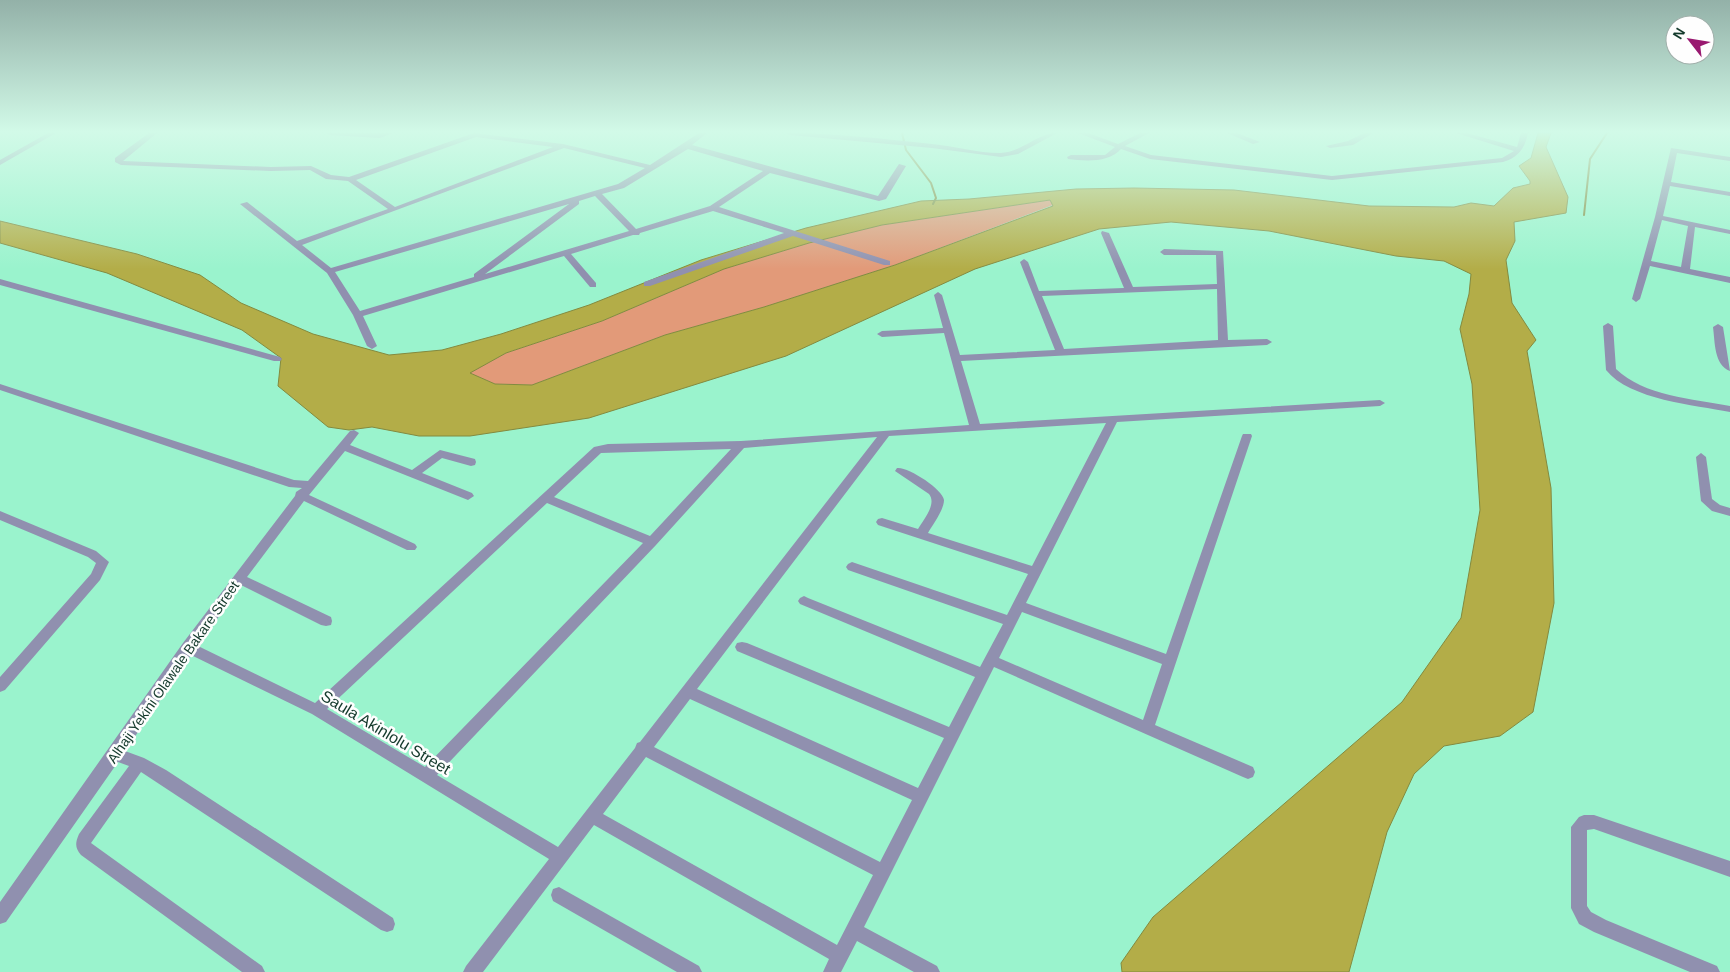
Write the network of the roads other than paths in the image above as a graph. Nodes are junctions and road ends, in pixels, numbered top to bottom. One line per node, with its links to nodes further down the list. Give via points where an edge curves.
1 (343, 178): 8 (street)
2 (478, 178): 15 (street)
3 (635, 178): 10 (street)
4 (757, 178): 14 (street)
5 (801, 178): 6 (street, via 879,199)
6 (894, 178)
7 (1667, 178): 9 (street)
8 (350, 179): 15 (street)
9 (1666, 183): 11 (street); 16 (street)
10 (596, 194): 12 (street); 18 (street)
11 (1730, 194)
12 (581, 198): 28 (street); 32 (street)
13 (244, 204): 22 (street)
14 (713, 208): 18 (street); 20 (street)
15 (394, 210): 22 (street)
16 (1659, 217): 19 (street); 27 (street)
17 (1691, 228): 29 (street)
18 (636, 232): 24 (street)
19 (1730, 232)
20 (794, 233): 26 (street); 33 (street)
21 (1105, 234): 36 (street)
22 (298, 244): 28 (street)
23 (1164, 252): 35 (street, via 1220,253)
24 (566, 253): 32 (street); 34 (street)
25 (1024, 262): 37 (street)
26 (887, 263)
27 (1647, 263): 29 (street); 39 (street)
28 (330, 271): 40 (street)
29 (1685, 271): 30 (street)
30 (1730, 280)
31 (0, 282): 50 (street)
32 (469, 282): 40 (street)
33 (648, 284)
34 (593, 285)
35 (1221, 286): 36 (street); 46 (street)
36 (1130, 290): 37 (street)
37 (1036, 294): 48 (street)
38 (938, 295): 43 (street)
39 (1636, 299)
40 (358, 315): 47 (street)
41 (1608, 326): 54 (street, via 1611,370 1624,383)
42 (1718, 327): 51 (street, via 1723,361)
43 (948, 330): 44 (street); 49 (street)
44 (882, 334)
45 (1267, 342): 46 (street)
46 (1222, 343): 48 (street)
47 (372, 346)
48 (1060, 352): 49 (street)
49 (956, 358): 56 (street)
50 (277, 359)
51 (1730, 368)
52 (0, 387): 66 (street)
53 (1380, 403): 55 (street)
54 (1730, 409)
55 (1114, 418): 56 (street); 76 (street)
56 (975, 426): 57 (street)
57 (886, 433): 60 (street); 88 (street)
58 (354, 434): 61 (street, Alhaji Yekini Olawale Bakare Street)
59 (1247, 436): 85 (street)
60 (741, 445): 68 (street, via 602,448 590,455); 73 (street)
61 (343, 446): 65 (street); 66 (street, Alhaji Yekini Olawale Bakare Street)
62 (1701, 457): 69 (street, via 1707,501)
63 (471, 462): 65 (street, via 440,454)
64 (901, 471): 72 (street, via 933,491 938,498 938,504)
65 (414, 474): 67 (street)
66 (305, 490): 74 (street); 77 (street, Alhaji Yekini Olawale Bakare Street)
67 (468, 496)
68 (545, 498): 73 (street); 89 (street)
69 (1730, 512)
70 (0, 516): 87 (street, via 92,554 103,562 96,577)
71 (882, 522): 72 (street)
72 (921, 534): 76 (street)
73 (652, 542): 96 (street)
74 (411, 547)
75 (852, 567): 81 (street)
76 (1036, 572): 79 (street)
77 (239, 579): 80 (street); 82 (street, Alhaji Yekini Olawale Bakare Street)
78 (804, 602): 86 (street)
79 (1019, 606): 81 (street); 85 (street)
80 (326, 621)
81 (1010, 621): 84 (street)
82 (188, 647): 89 (street, Saula Akinlolu Street); 93 (street, Alhaji Yekini Olawale Bakare Street)
83 (742, 647): 91 (street)
84 (991, 660): 86 (street); 90 (street)
85 (1170, 661): 90 (street)
86 (983, 674): 91 (street)
87 (0, 686)
88 (687, 691): 92 (street); 97 (street)
89 (317, 710): 96 (street, Saula Akinlolu Street)
90 (1147, 728): 95 (street)
91 (953, 735): 97 (street)
92 (642, 748): 98 (street); 101 (street)
93 (115, 754): 94 (street); 103 (street, Alhaji Yekini Olawale Bakare Street)
94 (139, 763): 104 (street); 107 (street, via 84,838 83,845)
95 (1248, 772)
96 (426, 776): 99 (street, Saula Akinlolu Street)
97 (921, 797): 101 (street)
98 (592, 816): 99 (street); 106 (street)
99 (561, 858): 108 (street)
100 (1730, 869): 112 (street, via 1594,822 1584,822 1579,828 1581,914 1600,926)
101 (883, 872): 105 (street)
102 (559, 895): 109 (street)
103 (0, 916)
104 (387, 924)
105 (853, 930): 106 (street); 111 (street)
106 (840, 956): 110 (street)
107 (256, 972)
108 (472, 972)
109 (693, 972)
110 (832, 972)
111 (931, 972)
112 (1711, 972)

